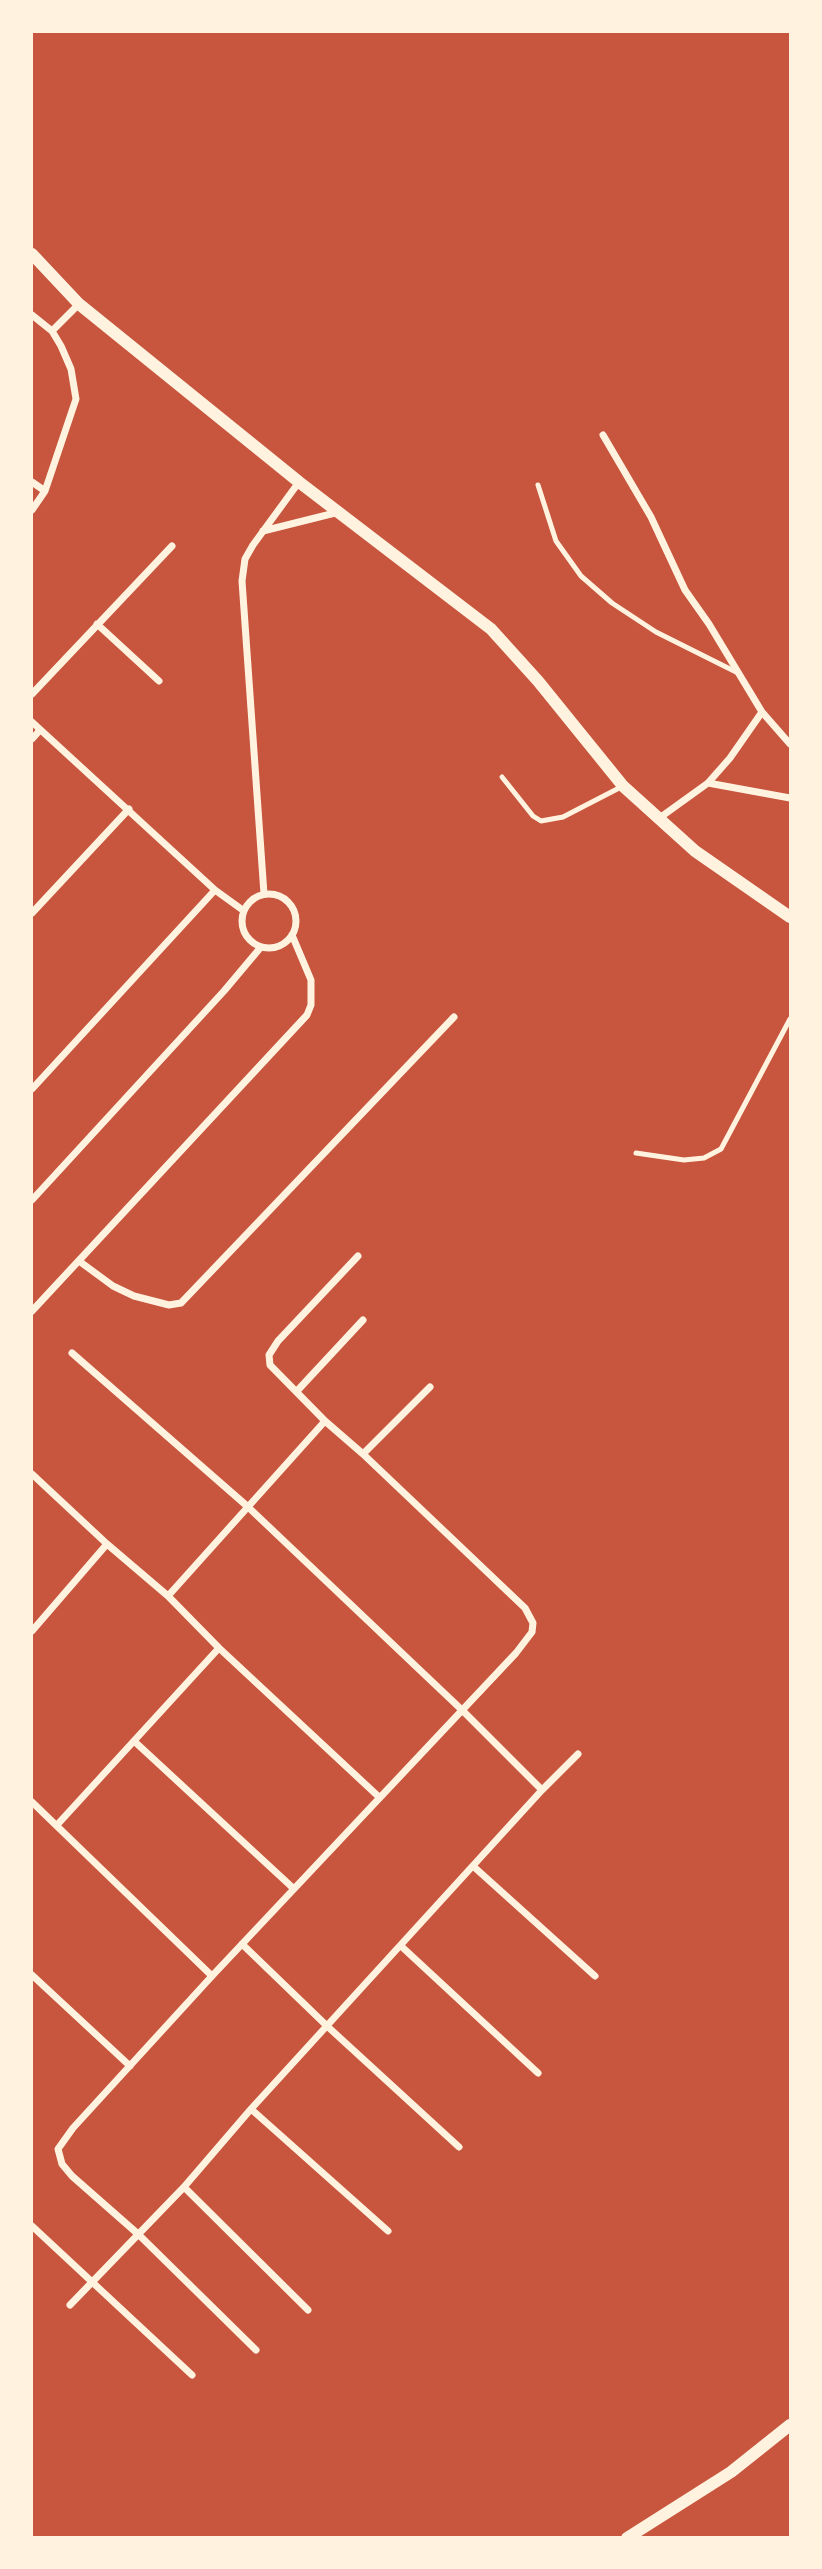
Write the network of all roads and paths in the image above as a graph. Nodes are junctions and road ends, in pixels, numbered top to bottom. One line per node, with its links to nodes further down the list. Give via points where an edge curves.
1 (32, 254): 2 (street)
2 (79, 304): 4 (street); 6 (street)
3 (32, 315): 4 (street)
4 (52, 331): 9 (street, via 71,369 76,399)
5 (603, 435): 15 (street, via 651,517 685,590)
6 (299, 481): 11 (street); 12 (street)
7 (32, 482): 9 (street)
8 (538, 485): 15 (lane, via 556,541 581,576 656,632)
9 (45, 491): 10 (street)
10 (32, 510)
11 (339, 512): 12 (street); 25 (street, via 491,629)
12 (262, 531): 30 (street, via 245,559 242,582)
13 (172, 546): 14 (street)
14 (97, 624): 16 (street); 17 (street)
15 (738, 673): 18 (street)
16 (159, 681)
17 (32, 694)
18 (762, 712): 22 (street); 24 (street)
19 (32, 722): 20 (street)
20 (40, 730): 21 (street); 27 (street)
21 (32, 739)
22 (790, 744)
23 (502, 777): 25 (lane, via 541,821 563,817)
24 (708, 783): 26 (street); 28 (street)
25 (623, 786): 28 (street)
26 (790, 798)
27 (129, 809): 29 (street); 32 (street)
28 (658, 819): 33 (street, via 695,851)
29 (215, 890): 31 (street); 38 (street)
30 (264, 894): 31 (street, via 255,897); 34 (street, via 289,902 296,918)
31 (244, 911): 35 (street, via 243,928)
32 (32, 913)
33 (790, 917)
34 (292, 935): 35 (street, via 279,946); 42 (street, via 311,980 307,1015)
35 (261, 947): 40 (street)
36 (454, 1017): 42 (street, via 181,1303 169,1305 134,1296)
37 (790, 1019): 39 (lane, via 721,1149 704,1158 684,1160)
38 (32, 1089)
39 (636, 1153)
40 (32, 1200)
41 (358, 1256): 47 (street, via 269,1355 270,1365)
42 (79, 1261): 43 (street)
43 (32, 1311)
44 (362, 1320): 47 (street)
45 (72, 1353): 51 (street)
46 (430, 1387): 49 (street)
47 (297, 1391): 48 (street)
48 (325, 1420): 49 (street); 51 (street)
49 (363, 1454): 56 (street, via 521,1604 533,1623 530,1636)
50 (32, 1474): 52 (street)
51 (247, 1506): 53 (street); 56 (street)
52 (107, 1544): 53 (street); 54 (street)
53 (168, 1596): 55 (street)
54 (32, 1631)
55 (219, 1648): 57 (street); 60 (street)
56 (463, 1710): 59 (street); 60 (street)
57 (134, 1741): 62 (street); 64 (street)
58 (578, 1754): 59 (street)
59 (542, 1790): 63 (street)
60 (379, 1797): 64 (street)
61 (32, 1802): 62 (street)
62 (57, 1825): 68 (street)
63 (473, 1866): 66 (street); 69 (street)
64 (293, 1888): 65 (street)
65 (242, 1944): 68 (street); 70 (street)
66 (401, 1946): 70 (street); 72 (street)
67 (32, 1975): 71 (street)
68 (212, 1976): 71 (street)
69 (595, 1976)
70 (327, 2026): 73 (street); 74 (street)
71 (130, 2066): 78 (street, via 59,2144 58,2153 72,2176)
72 (538, 2073)
73 (251, 2109): 75 (street); 77 (street)
74 (459, 2147)
75 (184, 2187): 78 (street); 81 (street)
76 (32, 2226): 79 (street)
77 (388, 2231)
78 (138, 2234): 79 (street); 82 (street)
79 (90, 2283): 80 (street); 83 (street)
80 (69, 2305)
81 (309, 2310)
82 (256, 2350)
83 (192, 2375)
84 (790, 2425): 85 (street, via 731,2472)
85 (627, 2538)

